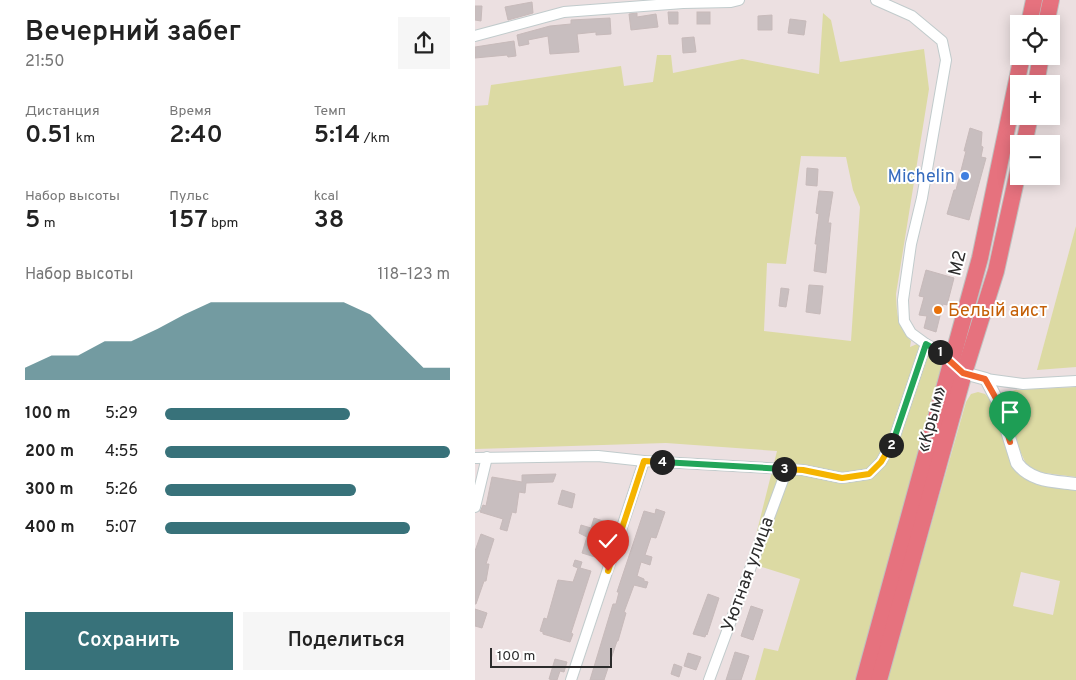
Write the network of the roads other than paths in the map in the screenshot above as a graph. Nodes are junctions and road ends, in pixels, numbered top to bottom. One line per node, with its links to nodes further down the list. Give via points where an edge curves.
1 (739, 0): 7 (street, via 564,12)
2 (876, 0): 10 (street, via 912,16 942,41 946,60 903,300 904,321 911,334)
3 (1034, 0): 5 (highway)
4 (1051, 0): 6 (highway)
5 (1031, 15)
6 (1048, 15)
7 (475, 36)
8 (1020, 65): 11 (highway, М2)
9 (1015, 185): 11 (highway, «Крым», via 996,270)
10 (926, 344): 11 (street); 17 (street, via 894,439 881,462 869,474 842,478)
11 (957, 368): 12 (street); 22 (highway, М2); 23 (highway, «Крым»)
12 (985, 379): 13 (street, via 1023,384); 18 (street, via 998,402 1017,463 1023,471 1032,476)
13 (1076, 381)
14 (487, 457): 15 (street); 16 (street, via 598,456); 19 (street)
15 (475, 458)
16 (644, 461): 17 (street); 20 (street)
17 (787, 469): 21 (street, Уютная улица)
18 (1076, 484)
19 (475, 507)
20 (571, 680)
21 (709, 680)
22 (864, 680)
23 (879, 680)

